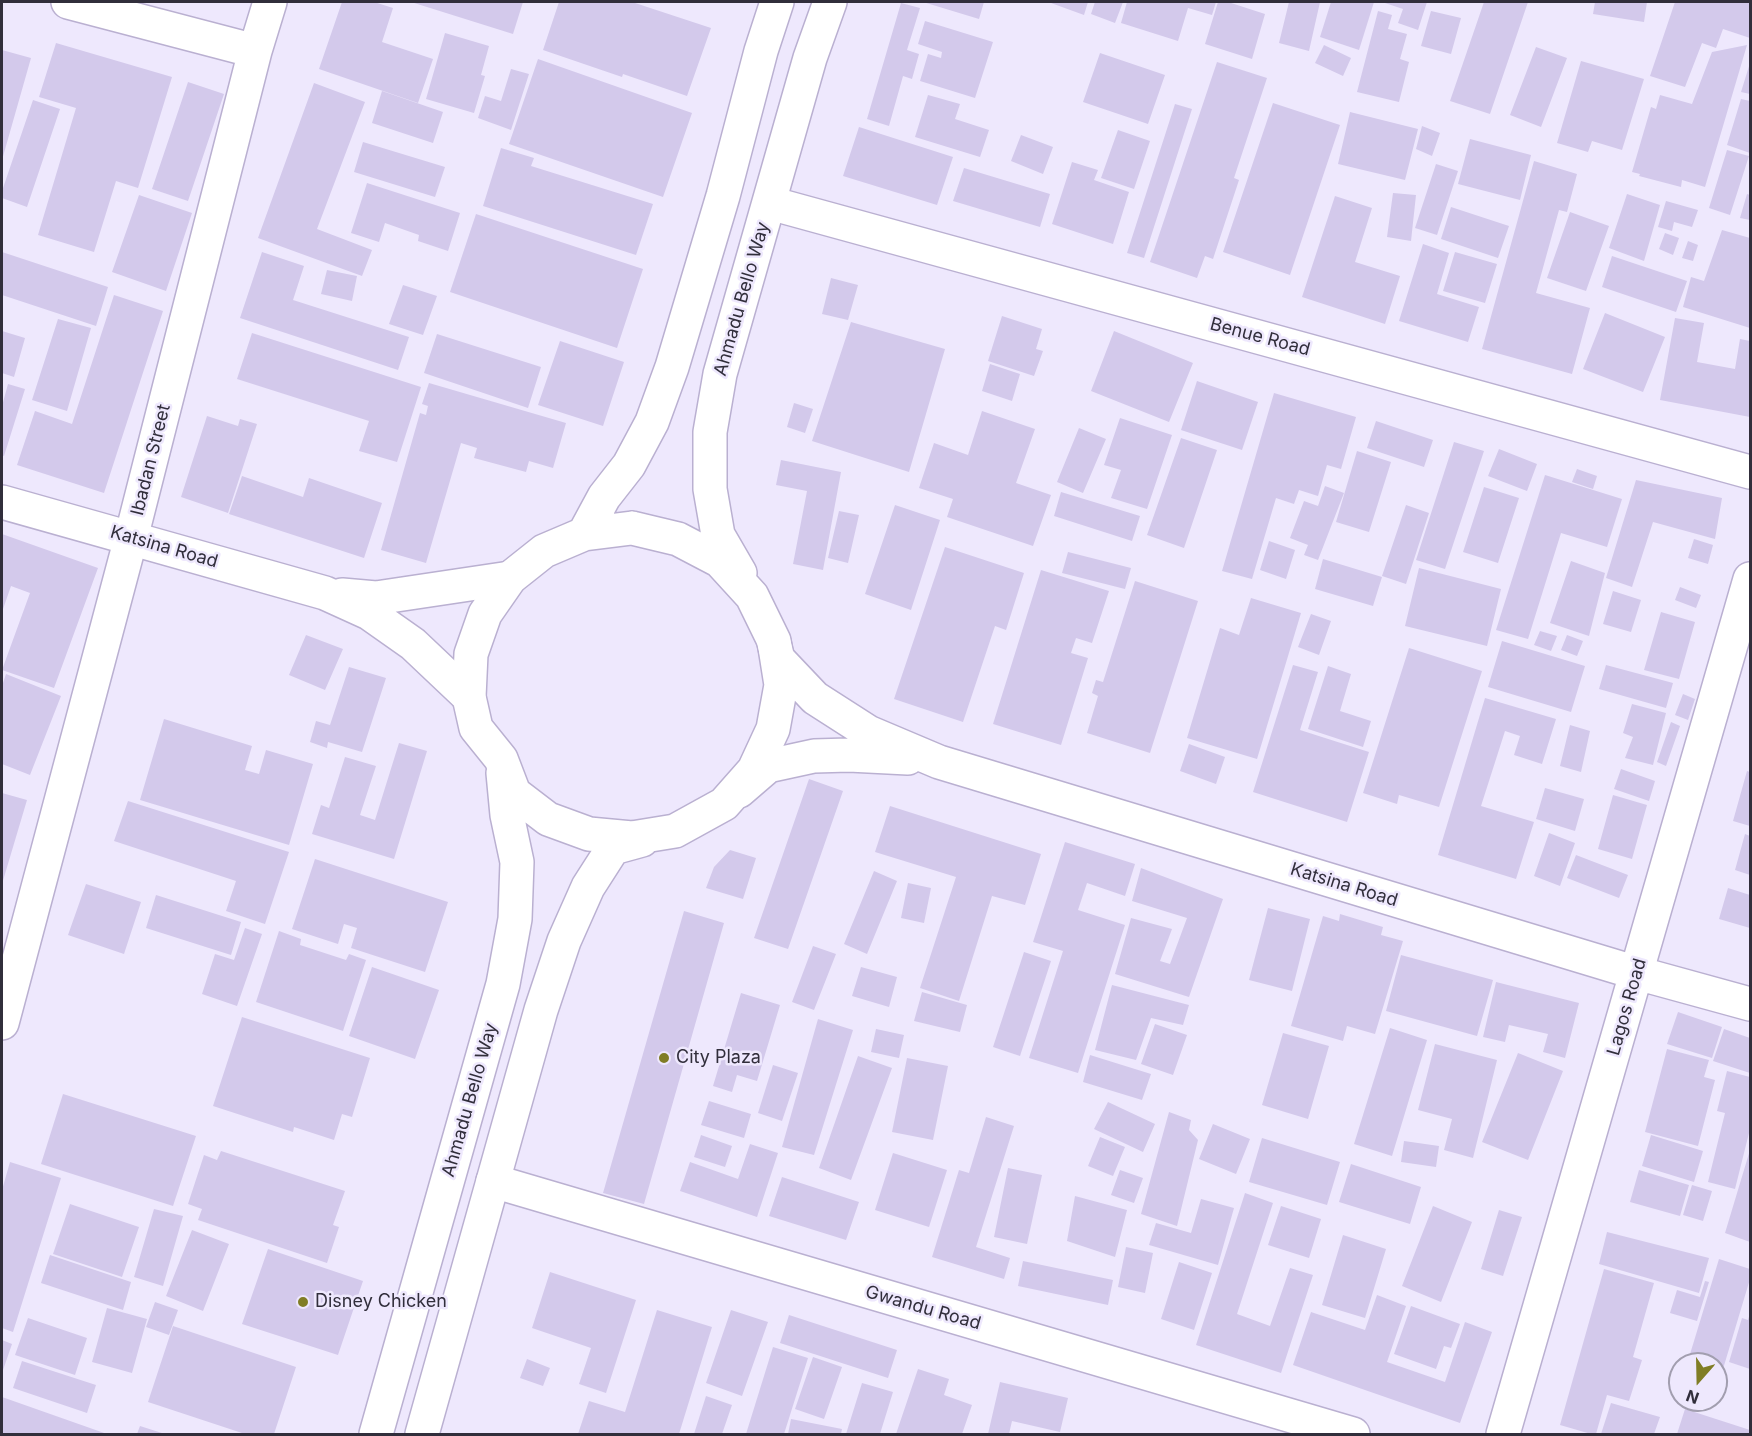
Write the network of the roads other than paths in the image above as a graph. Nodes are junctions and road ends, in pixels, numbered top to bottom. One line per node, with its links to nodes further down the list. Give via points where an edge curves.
1 (68, 2): 5 (street)
2 (270, 2): 5 (street, Ibadan Street)
3 (777, 2): 9 (street, via 668,378 652,422 629,465 604,497)
4 (830, 2): 6 (street, Ahmadu Bello Way, via 810,58)
5 (255, 51): 10 (street, Ibadan Street)
6 (770, 203): 7 (street, Benue Road); 14 (street, Ahmadu Bello Way, via 720,374 710,432 710,489 718,535)
7 (1750, 472)
8 (2, 502): 10 (street, Katsina Road)
9 (584, 534): 11 (street, via 543,550); 14 (street, via 632,528 678,538 720,561)
10 (131, 538): 13 (street, Katsina Road); 23 (street, Ibadan Street)
11 (510, 578): 13 (street, Katsina Road, via 376,598); 16 (street, via 485,614 471,654)
12 (1750, 579): 21 (street, Lagos Road)
13 (325, 593): 16 (street, Katsina Road, via 369,613 412,644)
14 (752, 596): 15 (street)
15 (774, 640): 18 (street, Katsina Road, via 778,659 815,698 868,732); 19 (street, via 781,686 773,729 754,770)
16 (469, 698): 17 (street, via 476,728)
17 (501, 759): 20 (street, via 514,793 548,819 589,834 610,836 632,838); 25 (street, Ahmadu Bello Way, via 517,862 514,919 503,984)
18 (939, 762): 19 (street, Katsina Road, via 895,756 814,756 768,766); 21 (street, Katsina Road)
19 (724, 804): 20 (street)
20 (675, 831): 24 (street, via 613,849 588,887 564,941 541,1010)
21 (1637, 973): 22 (street, Katsina Road); 28 (street, Lagos Road)
22 (1750, 1004)
23 (2, 1023)
24 (493, 1180): 26 (street); 27 (street, Gwandu Road)
25 (376, 1434)
26 (422, 1434)
27 (1353, 1434)
28 (1503, 1434)

